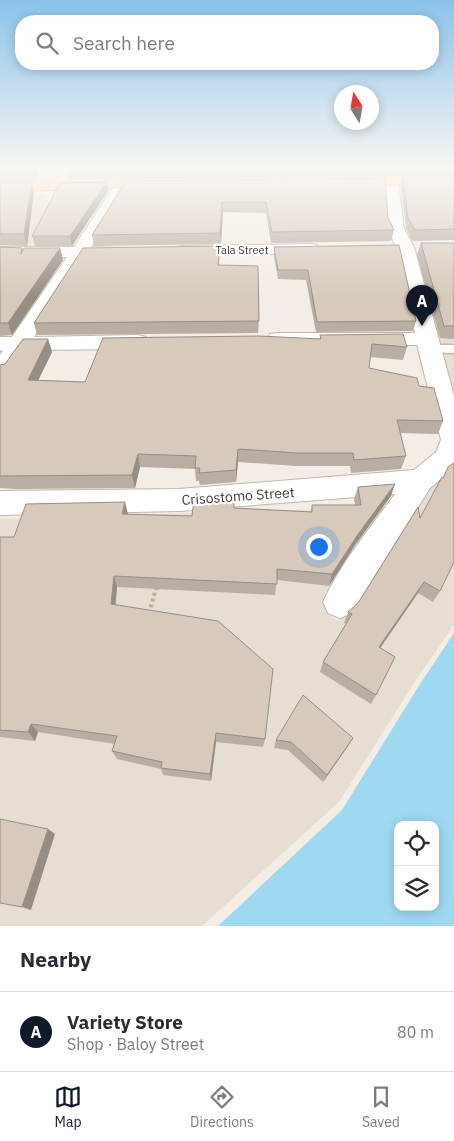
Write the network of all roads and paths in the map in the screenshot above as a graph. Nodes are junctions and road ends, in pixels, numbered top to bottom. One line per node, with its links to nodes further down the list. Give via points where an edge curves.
1 (104, 212): 7 (street)
2 (394, 212): 11 (street)
3 (327, 249): 4 (street, Tala Street)
4 (163, 251)
5 (0, 252): 7 (street)
6 (134, 252): 7 (street)
7 (78, 253): 10 (street, via 43,310)
8 (254, 340): 11 (street)
9 (161, 342): 10 (street)
10 (9, 344): 13 (street)
11 (428, 344): 12 (lane); 14 (street)
12 (454, 349)
13 (0, 371)
14 (454, 440): 15 (street, via 446,459)
15 (420, 480): 16 (street, Crisostomo Street, via 179,500); 18 (street)
16 (0, 503)
17 (158, 579): 19 (path)
18 (340, 602)
19 (148, 617)

